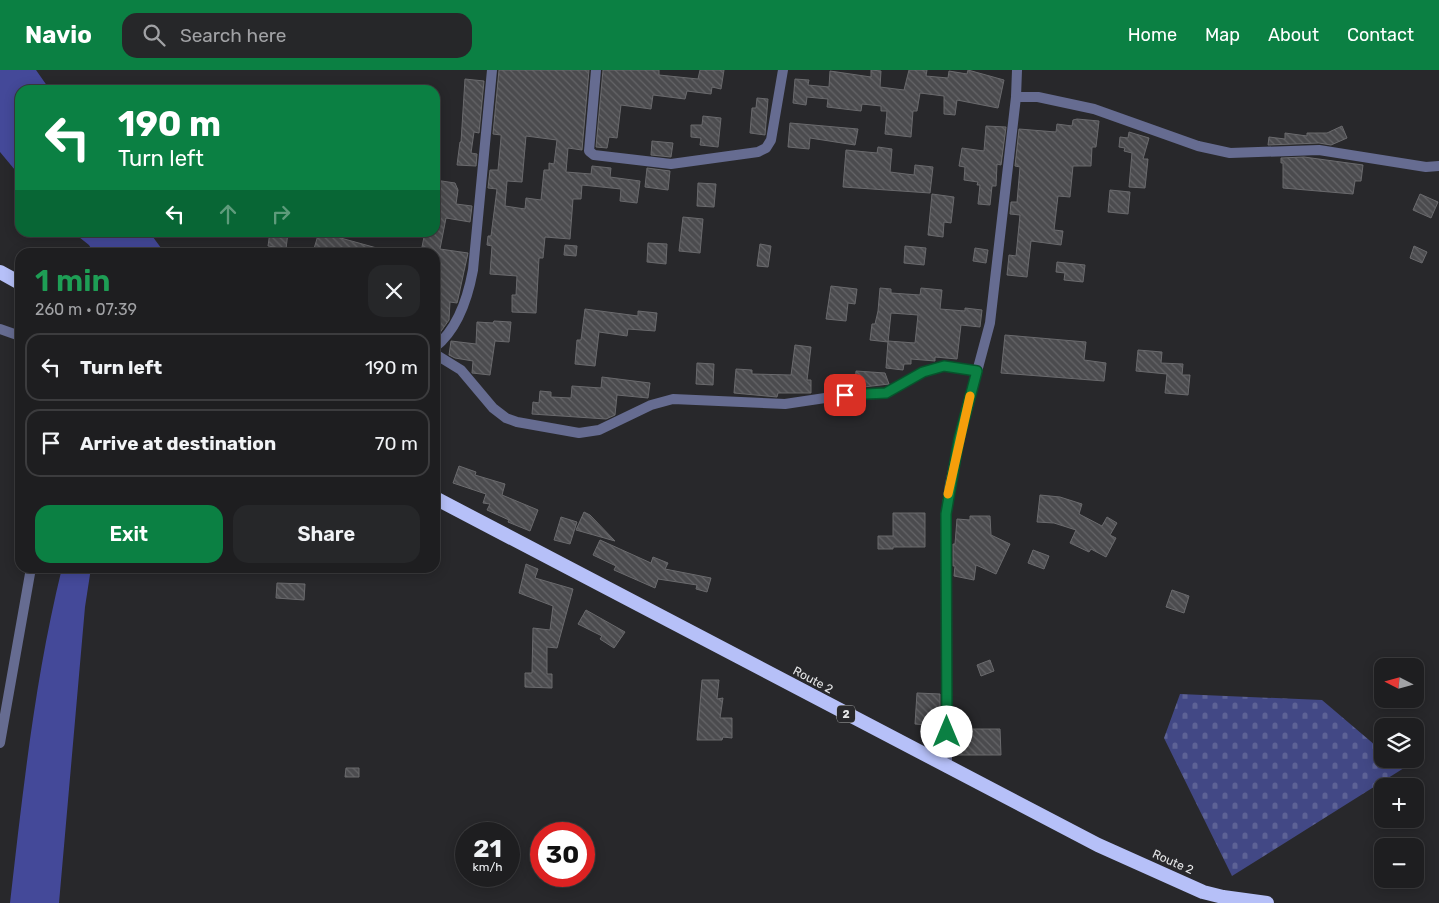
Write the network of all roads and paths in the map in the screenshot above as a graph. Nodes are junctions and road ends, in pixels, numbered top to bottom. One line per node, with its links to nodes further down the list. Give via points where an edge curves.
1 (492, 70): 11 (street, via 469,292 453,325)
2 (596, 70): 3 (street, via 589,151 594,155 671,164 758,152 766,148 771,140)
3 (784, 70)
4 (1014, 71): 5 (street)
5 (1016, 97): 6 (street, via 1038,97 1094,109 1198,146 1230,153 1318,150 1426,167); 13 (street, via 990,323)
6 (1439, 166)
7 (0, 272): 8 (highway)
8 (15, 280)
9 (0, 329): 10 (street)
10 (15, 334)
11 (440, 342)
12 (440, 357): 13 (street, via 461,370 493,408 506,418 580,433 599,430 651,405 673,399 785,404 886,393 923,372 944,366)
13 (977, 371): 17 (street, via 946,514)
14 (440, 501): 17 (highway, Route 2 / 2)
15 (30, 573): 16 (street)
16 (0, 743)
17 (947, 768): 18 (highway, Route 2 / 2, via 1098,846)
18 (1223, 900): 19 (highway, Route 2 / 2)
19 (1267, 903)

